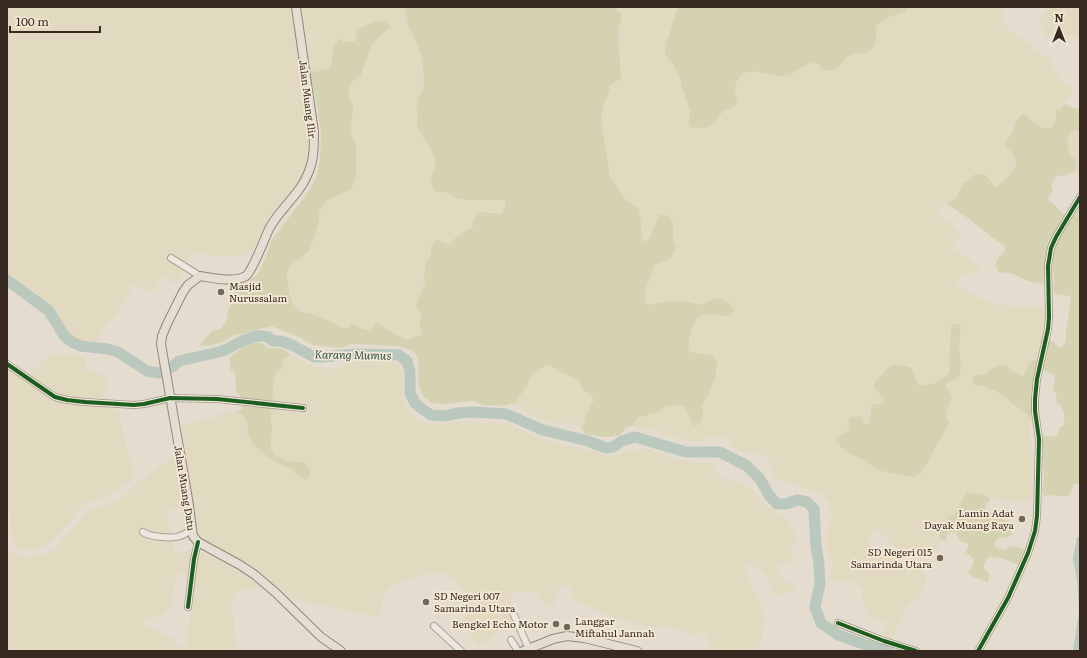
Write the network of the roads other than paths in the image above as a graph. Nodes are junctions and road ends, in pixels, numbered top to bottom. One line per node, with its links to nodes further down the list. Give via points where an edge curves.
1 (296, 7): 4 (main road, Jalan Muang Ilir, via 314,132 314,152 310,171 298,193 272,224 255,261 244,277 235,280)
2 (1080, 196): 23 (street, via 1056,236 1048,266 1048,329 1035,399 1039,439 1035,532 1008,598)
3 (171, 258): 4 (street)
4 (200, 276): 6 (main road, Jalan Muang Datu, via 183,292 162,336 162,353)
5 (7, 364): 6 (street, via 54,397 67,400 134,405)
6 (170, 397): 7 (street); 8 (main road, Jalan Muang Datu, via 188,498)
7 (303, 408)
8 (191, 530): 9 (street, via 175,537 152,536); 10 (main road, Jalan Muang Datu)
9 (143, 532)
10 (198, 542): 11 (street); 18 (main road, Jalan Muang Datu, via 255,575 321,637)
11 (188, 607)
12 (513, 613): 17 (street)
13 (838, 623): 22 (street)
14 (434, 626): 19 (street)
15 (512, 640): 20 (street)
16 (613, 648): 17 (main road, via 584,638 567,636); 21 (main road)
17 (526, 650)
18 (340, 651)
19 (461, 651)
20 (518, 651)
21 (637, 651)
22 (916, 651)
23 (978, 651)

